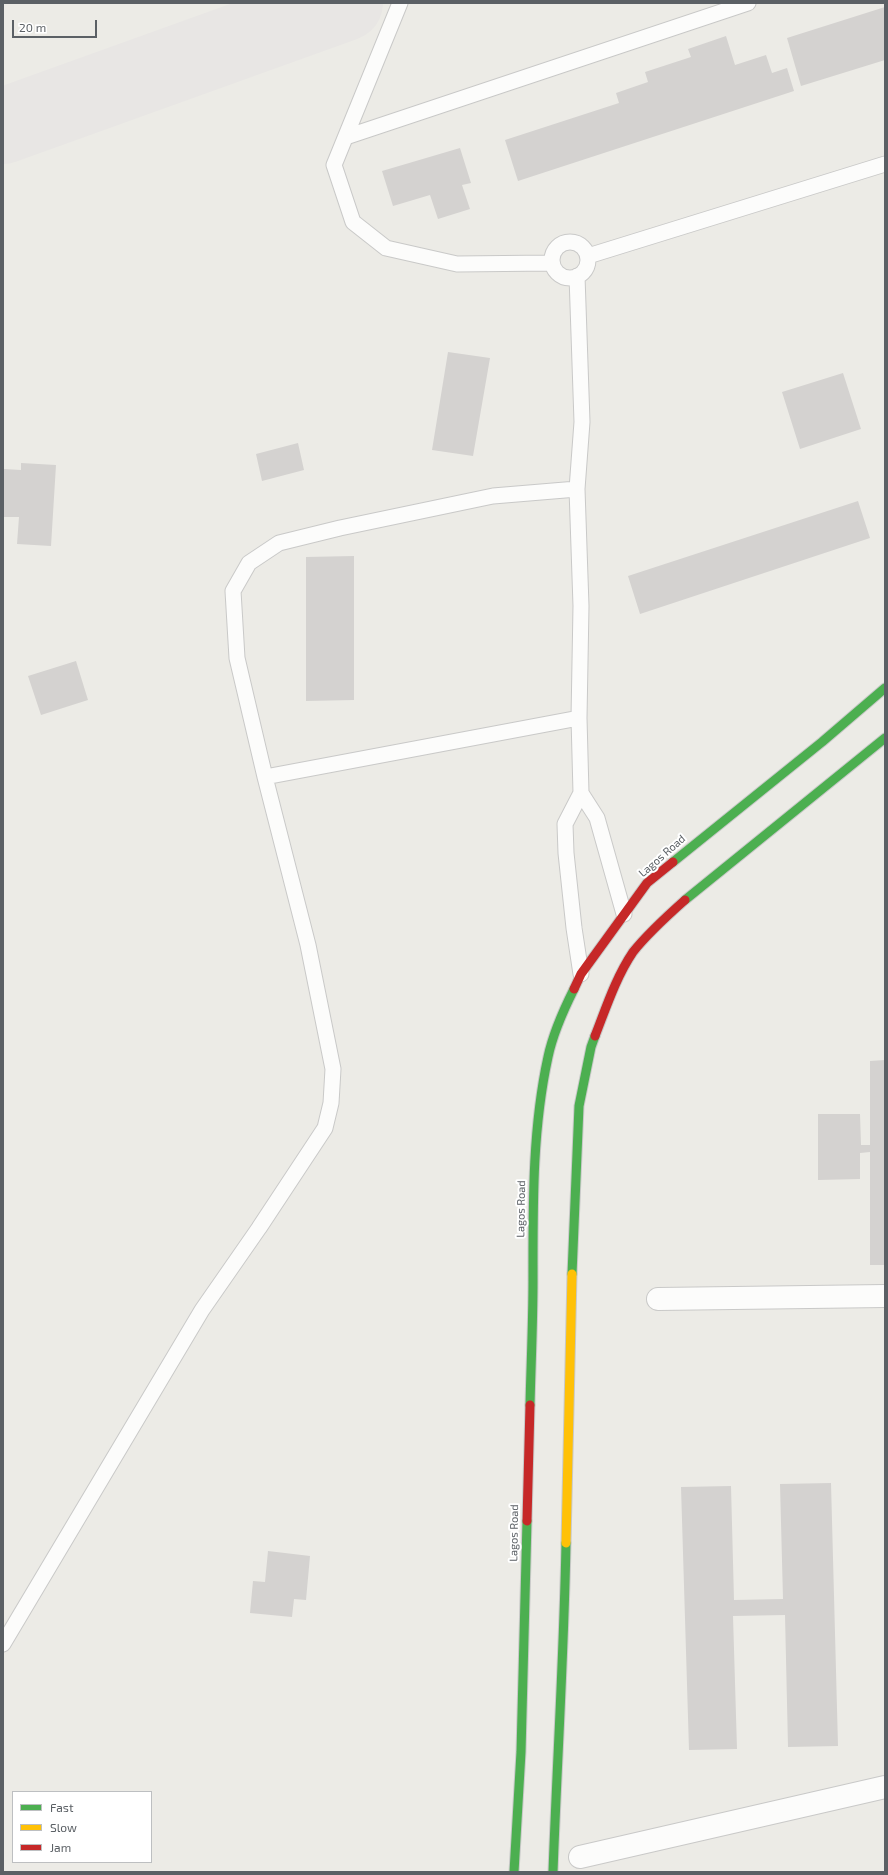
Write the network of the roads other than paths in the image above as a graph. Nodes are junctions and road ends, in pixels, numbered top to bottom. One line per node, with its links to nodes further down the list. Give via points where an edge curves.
1 (400, 3): 3 (lane)
2 (748, 3): 3 (lane)
3 (346, 137): 6 (lane, via 334,165 353,222 386,248 457,264)
4 (885, 164): 5 (lane)
5 (588, 256): 6 (lane, via 584,248 570,241 555,248); 7 (lane, via 584,272)
6 (551, 263): 7 (lane, via 561,276)
7 (577, 276): 8 (lane, via 582,422)
8 (577, 489): 10 (lane, via 581,606); 12 (lane, via 493,496 340,528 279,542 249,563 233,591 237,658)
9 (885, 688): 14 (main road, Lagos Road, via 822,742 647,882)
10 (578, 718): 12 (lane); 13 (lane)
11 (885, 738): 22 (main road, via 662,920 633,953 613,990 591,1047 579,1106 572,1255 564,1630)
12 (265, 777): 18 (lane, via 308,945 333,1069 331,1103 325,1128 202,1310)
13 (581, 793): 14 (lane, via 597,818); 15 (lane, via 565,824 566,854)
14 (624, 914): 15 (main road, Lagos Road)
15 (581, 974): 21 (main road, Lagos Road, via 559,1021 548,1057 533,1179 521,1737)
16 (885, 1296): 17 (street)
17 (658, 1299)
18 (3, 1644)
19 (885, 1787): 20 (street)
20 (580, 1857)
21 (514, 1872)
22 (553, 1872)

